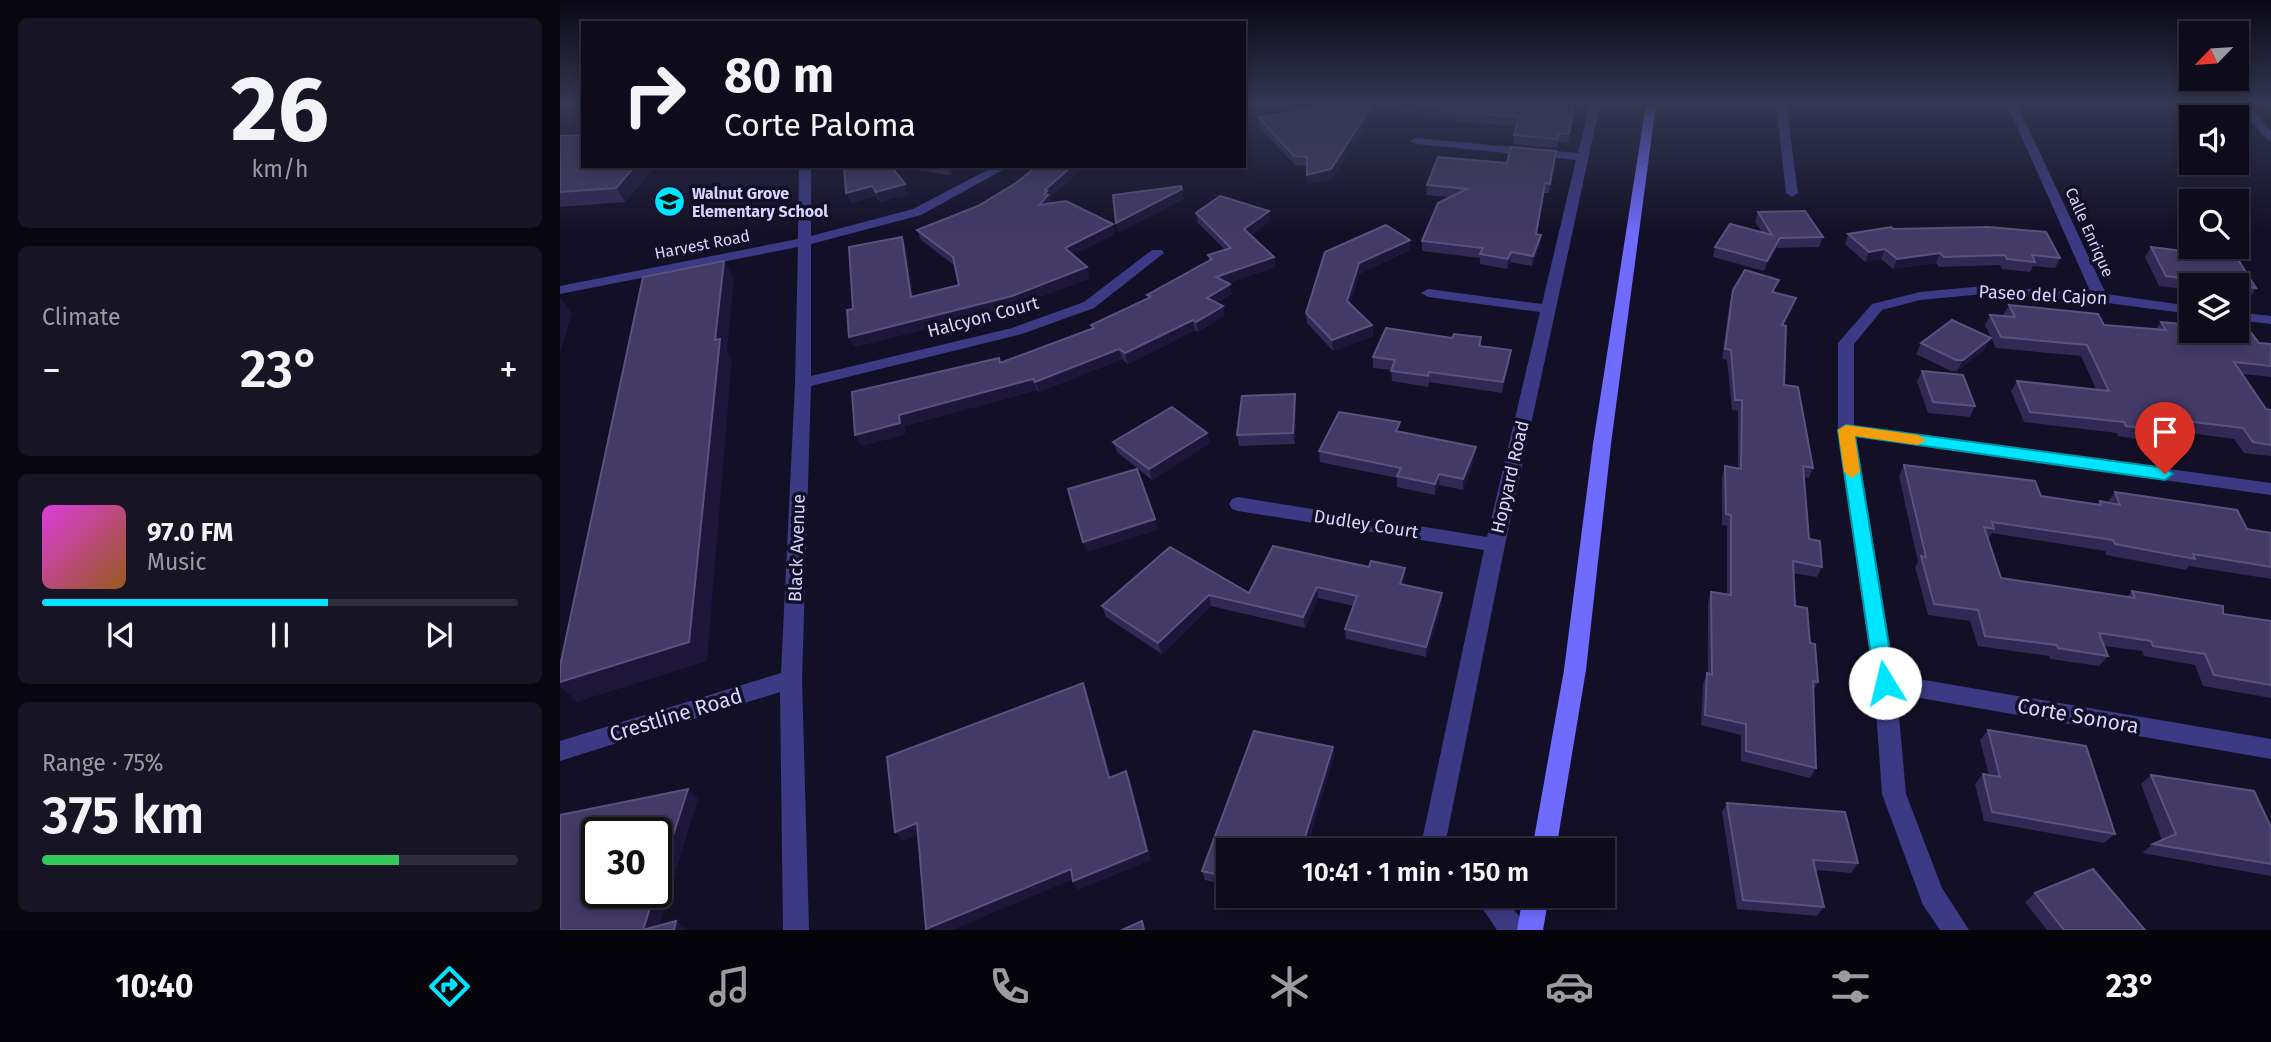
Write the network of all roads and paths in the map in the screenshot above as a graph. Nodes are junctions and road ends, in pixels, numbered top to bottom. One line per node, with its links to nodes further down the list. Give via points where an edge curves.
1 (1483, 147): 6 (street)
2 (1585, 147): 6 (street, Hopyard Road)
3 (1645, 147): 29 (main road, via 1575,670)
4 (1786, 147): 9 (street)
5 (2032, 147): 14 (street, Calle Enrique)
6 (1583, 157): 16 (street, Hopyard Road)
7 (805, 168): 10 (street, Black Avenue)
8 (1000, 168): 10 (street, Harvest Road, via 917,212)
9 (1792, 192)
10 (803, 242): 12 (street, Harvest Road); 19 (street, Black Avenue)
11 (1157, 253): 19 (street, Halcyon Court, via 1089,305 1017,331)
12 (560, 290)
13 (1428, 293): 16 (street)
14 (2100, 298): 15 (street, Paseo del Cajon); 20 (street, Paseo del Cajon, via 1984,290 1920,296 1877,307 1846,343)
15 (2179, 308)
16 (1548, 309): 23 (street, Hopyard Road)
17 (2249, 317): 18 (street)
18 (2271, 320)
19 (803, 383): 24 (street, Black Avenue)
20 (1846, 430): 21 (street); 25 (street, Paseo del Cajon)
21 (2271, 489)
22 (1238, 504): 23 (street, Dudley Court)
23 (1495, 545): 28 (street, Hopyard Road)
24 (791, 679): 27 (street, Crestline Road); 32 (street, Black Avenue)
25 (1885, 683): 26 (street, Corte Sonora); 35 (street, Paseo del Cajon, via 1894,794 1932,896)
26 (2271, 749)
27 (560, 751)
28 (1434, 838)
29 (1546, 838)
30 (1497, 908): 33 (street)
31 (1534, 908): 34 (main road)
32 (796, 930)
33 (1514, 930)
34 (1530, 930)
35 (1956, 930)

